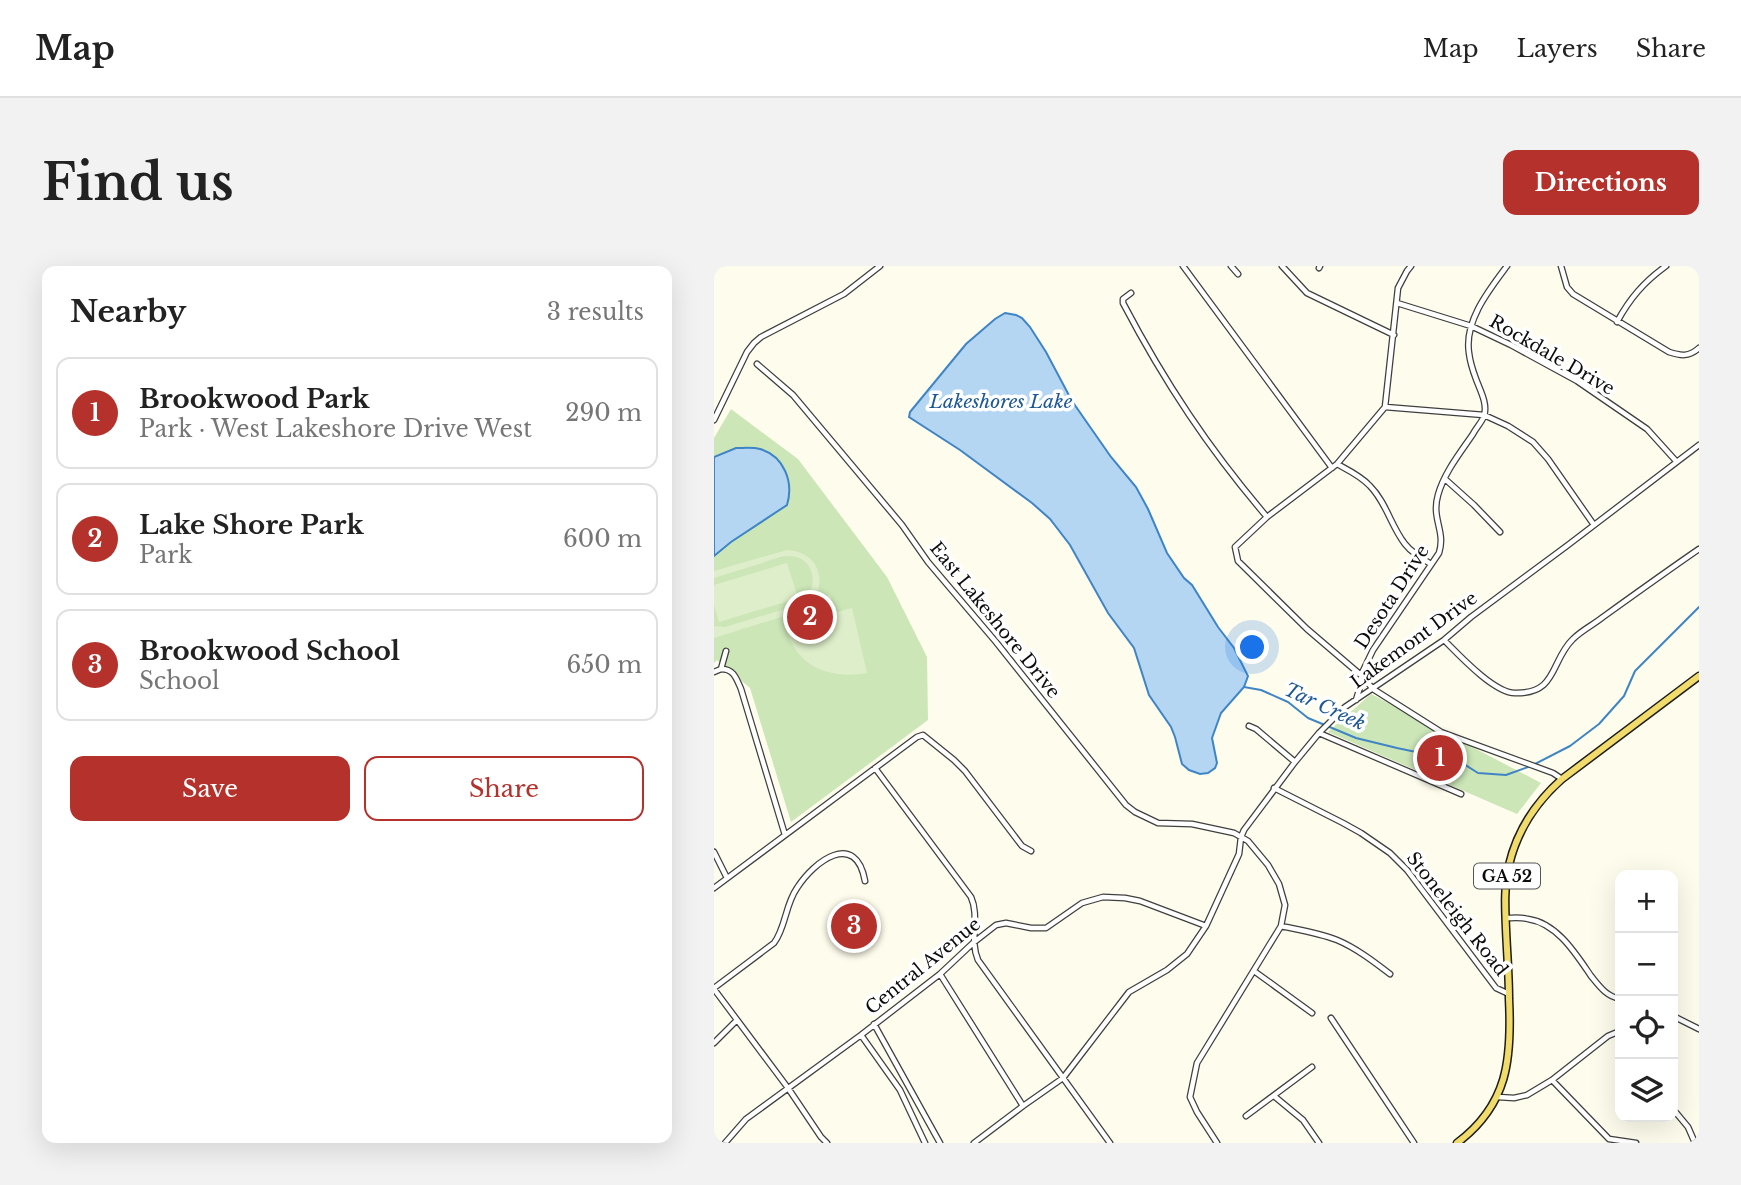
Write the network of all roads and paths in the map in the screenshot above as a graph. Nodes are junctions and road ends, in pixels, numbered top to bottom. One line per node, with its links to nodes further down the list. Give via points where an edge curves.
1 (880, 266): 19 (street, via 844,293 754,343)
2 (1183, 266): 22 (street)
3 (1231, 266): 9 (street)
4 (1282, 266): 14 (street, via 1307,293)
5 (1412, 266): 11 (street, via 1398,288)
6 (1507, 266): 13 (street)
7 (1562, 266): 12 (street, via 1573,294)
8 (1666, 266): 12 (street, via 1628,301)
9 (1238, 274)
10 (1131, 293): 24 (street, via 1123,303 1163,377 1209,445)
11 (1397, 303): 13 (street, Rockdale Drive); 14 (street)
12 (1617, 322): 15 (street, via 1678,355)
13 (1471, 326): 18 (street, via 1468,352 1483,396); 21 (street, Rockdale Drive, via 1577,381 1647,429)
14 (1394, 335): 17 (street)
15 (1699, 348)
16 (757, 364): 45 (street, East Lakeshore Drive, via 793,395 902,525 1126,805 1158,823 1192,824)
17 (1385, 407): 18 (street); 22 (street)
18 (1484, 415): 23 (street, Desota Drive); 25 (street, via 1533,442)
19 (714, 420)
20 (1699, 445): 21 (street, Lakemont Drive)
21 (1676, 461): 25 (street, Lakemont Drive)
22 (1334, 466): 24 (street); 28 (street, via 1369,485 1406,545)
23 (1445, 479): 26 (street); 28 (street, Desota Drive, via 1435,510 1442,544)
24 (1267, 517): 33 (street, via 1235,547 1238,561)
25 (1594, 525): 29 (street, Lakemont Drive)
26 (1500, 532)
27 (1699, 549): 29 (street, via 1572,640 1548,683 1531,691 1506,692 1496,687)
28 (1431, 565): 33 (street, Desota Drive)
29 (1444, 640): 35 (street, Lakemont Drive)
30 (726, 651): 31 (street)
31 (721, 669): 32 (street); 44 (street, via 733,672 741,689)
32 (714, 672)
33 (1361, 675): 35 (street); 36 (street, Desota Drive)
34 (1699, 676): 41 (main road, GA 52)
35 (1373, 689): 36 (street, Lakemont Drive); 41 (street, via 1441,732)
36 (1355, 701): 38 (street, Lakemont Drive)
37 (1249, 726): 39 (street)
38 (1319, 733): 39 (street, Lakemont Drive); 43 (street)
39 (1294, 762): 42 (street, Lakemont Drive)
40 (875, 768): 44 (street); 46 (street, via 923,735 965,771 1022,846); 54 (street, via 971,897)
41 (1562, 779): 51 (main road, GA 52, via 1536,807 1515,846 1506,886)
42 (1274, 788): 45 (street, Lakemont Drive); 59 (street, Stoneleigh Road, via 1390,853 1408,870 1496,988)
43 (1461, 794)
44 (785, 835): 48 (street)
45 (1241, 836): 52 (street, Lakemont Drive, via 1239,854); 53 (street, via 1275,874 1285,905)
46 (1031, 851)
47 (714, 852): 48 (street)
48 (727, 878): 50 (street)
49 (865, 881): 58 (street, via 856,858 835,854 826,859 797,887 774,943)
50 (714, 888)
51 (1506, 918): 59 (main road, GA 52); 60 (street, via 1527,918 1549,928 1570,946 1601,989)
52 (1206, 926): 54 (street, Central Avenue, via 1140,901 1103,897 1083,903 1046,928 1000,924); 71 (street, Lakemont Drive, via 1179,962 1122,999)
53 (1281, 926): 55 (street); 57 (street, via 1335,939)
54 (973, 943): 56 (street, Central Avenue); 71 (street, via 978,960)
55 (1254, 971): 61 (street); 85 (street, via 1197,1063 1191,1090 1192,1105)
56 (940, 974): 65 (street, Central Avenue); 76 (street)
57 (1390, 974)
58 (714, 988): 64 (street)
59 (1509, 994): 75 (main road, GA 52, via 1509,1055)
60 (1615, 998)
61 (1312, 1013)
62 (1331, 1018): 87 (street)
63 (1678, 1018): 66 (street)
64 (737, 1020): 69 (street); 73 (street)
65 (874, 1024): 68 (street, Central Avenue); 82 (street)
66 (1699, 1029)
67 (1615, 1033): 72 (street)
68 (861, 1035): 73 (street, Central Avenue); 81 (street, via 901,1090)
69 (714, 1043)
70 (1312, 1067): 74 (street)
71 (1063, 1078): 76 (street, Lakemont Drive); 84 (street)
72 (1552, 1080): 75 (street, via 1520,1097); 89 (street, via 1609,1139)
73 (788, 1088): 79 (street, Central Avenue, via 747,1119); 80 (street)
74 (1274, 1096): 78 (street); 86 (street, via 1303,1120)
75 (1498, 1097): 88 (main road, GA 52, via 1483,1120)
76 (1023, 1106): 83 (street, Lakemont Drive)
77 (1678, 1115): 90 (street)
78 (1246, 1116)
79 (725, 1143)
80 (827, 1143)
81 (925, 1143)
82 (940, 1143)
83 (974, 1143)
84 (1110, 1143)
85 (1217, 1143)
86 (1319, 1143)
87 (1414, 1143)
88 (1457, 1143)
89 (1636, 1143)
90 (1695, 1143)

